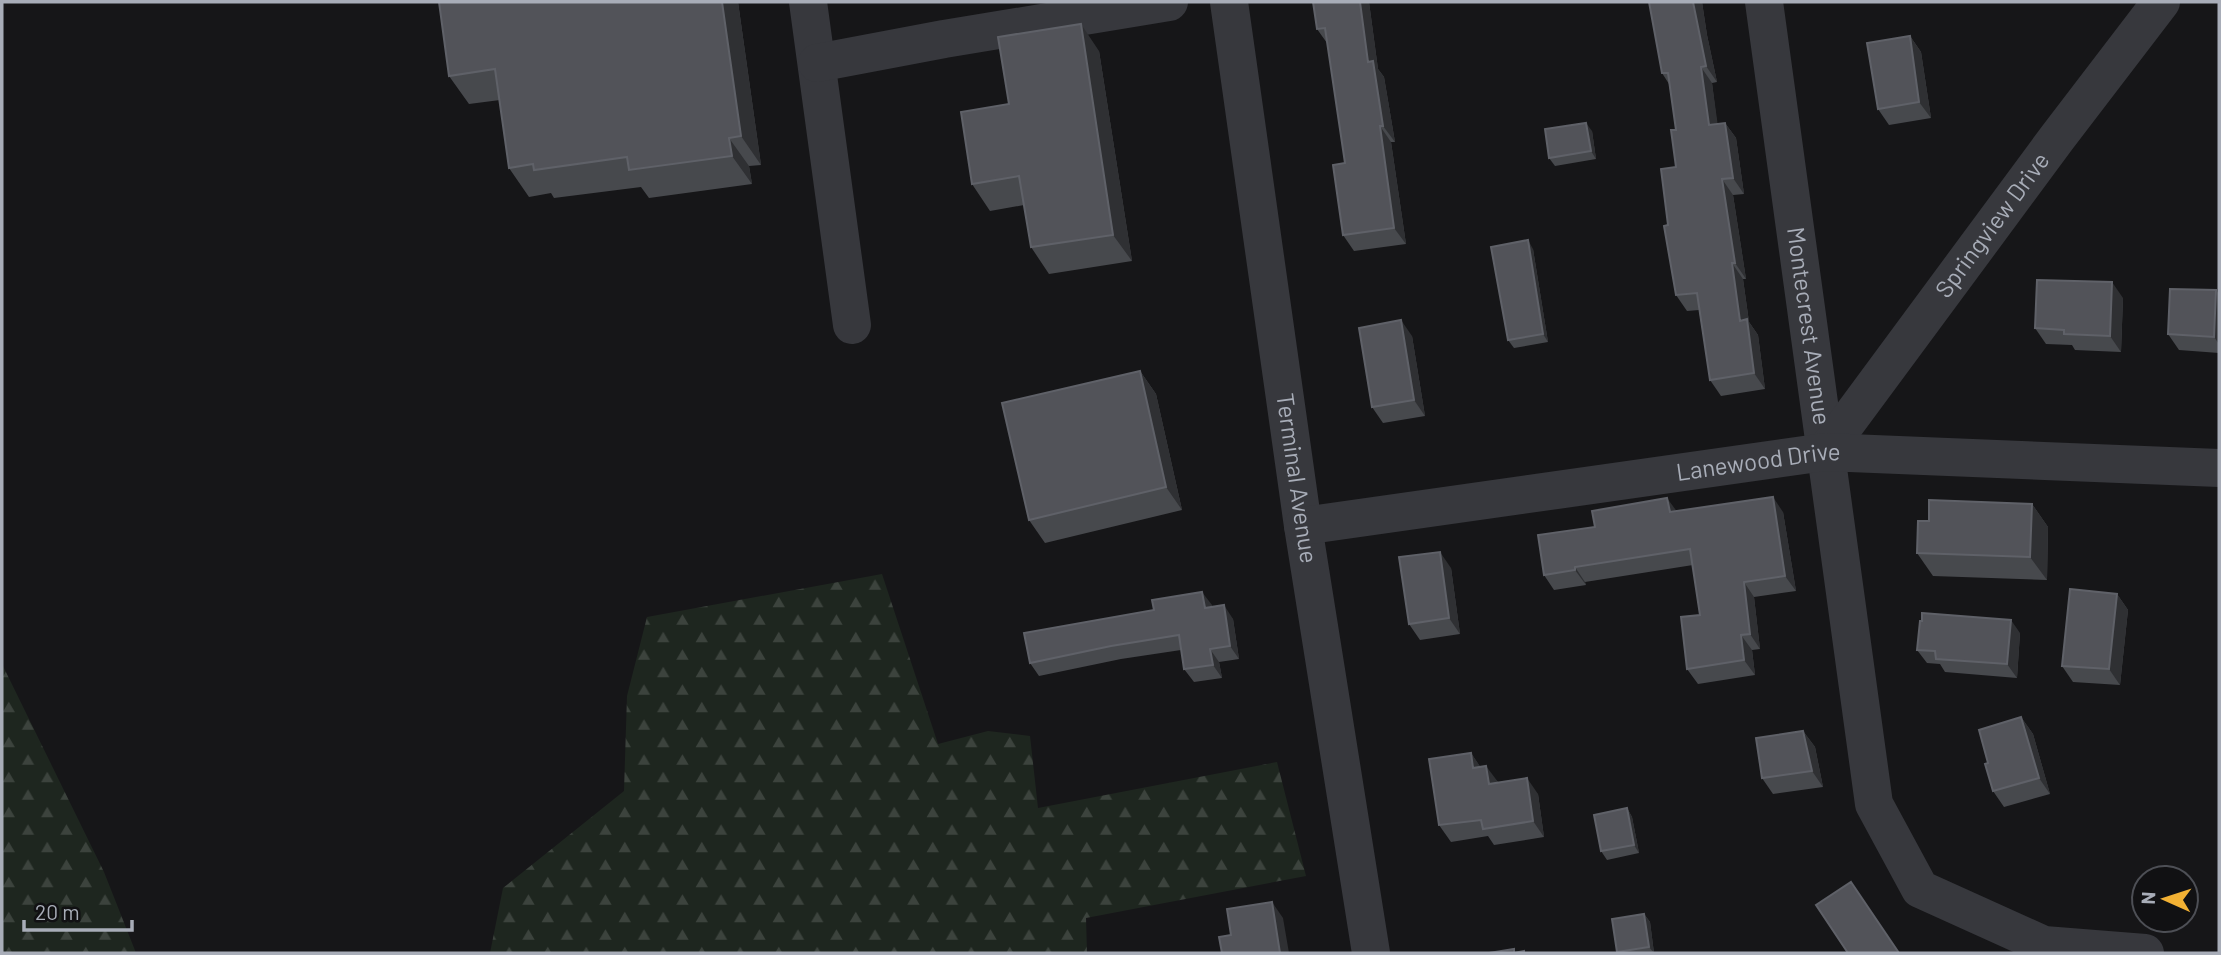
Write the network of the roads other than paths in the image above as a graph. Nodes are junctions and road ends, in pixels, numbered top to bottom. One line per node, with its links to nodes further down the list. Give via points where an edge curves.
1 (808, 2): 6 (street)
2 (1168, 2): 6 (street)
3 (1228, 2): 10 (street, Terminal Avenue)
4 (1763, 2): 8 (street, Montecrest Avenue)
5 (2161, 2): 8 (street, Springview Drive)
6 (817, 63): 7 (street)
7 (852, 325)
8 (1825, 452): 9 (street, Lanewood Drive); 10 (street, Lanewood Drive); 12 (street, Montecrest Avenue, via 1874,804 1920,889 2044,945)
9 (2219, 468)
10 (1303, 526): 11 (street, Terminal Avenue)
11 (1371, 953)
12 (2145, 953)

